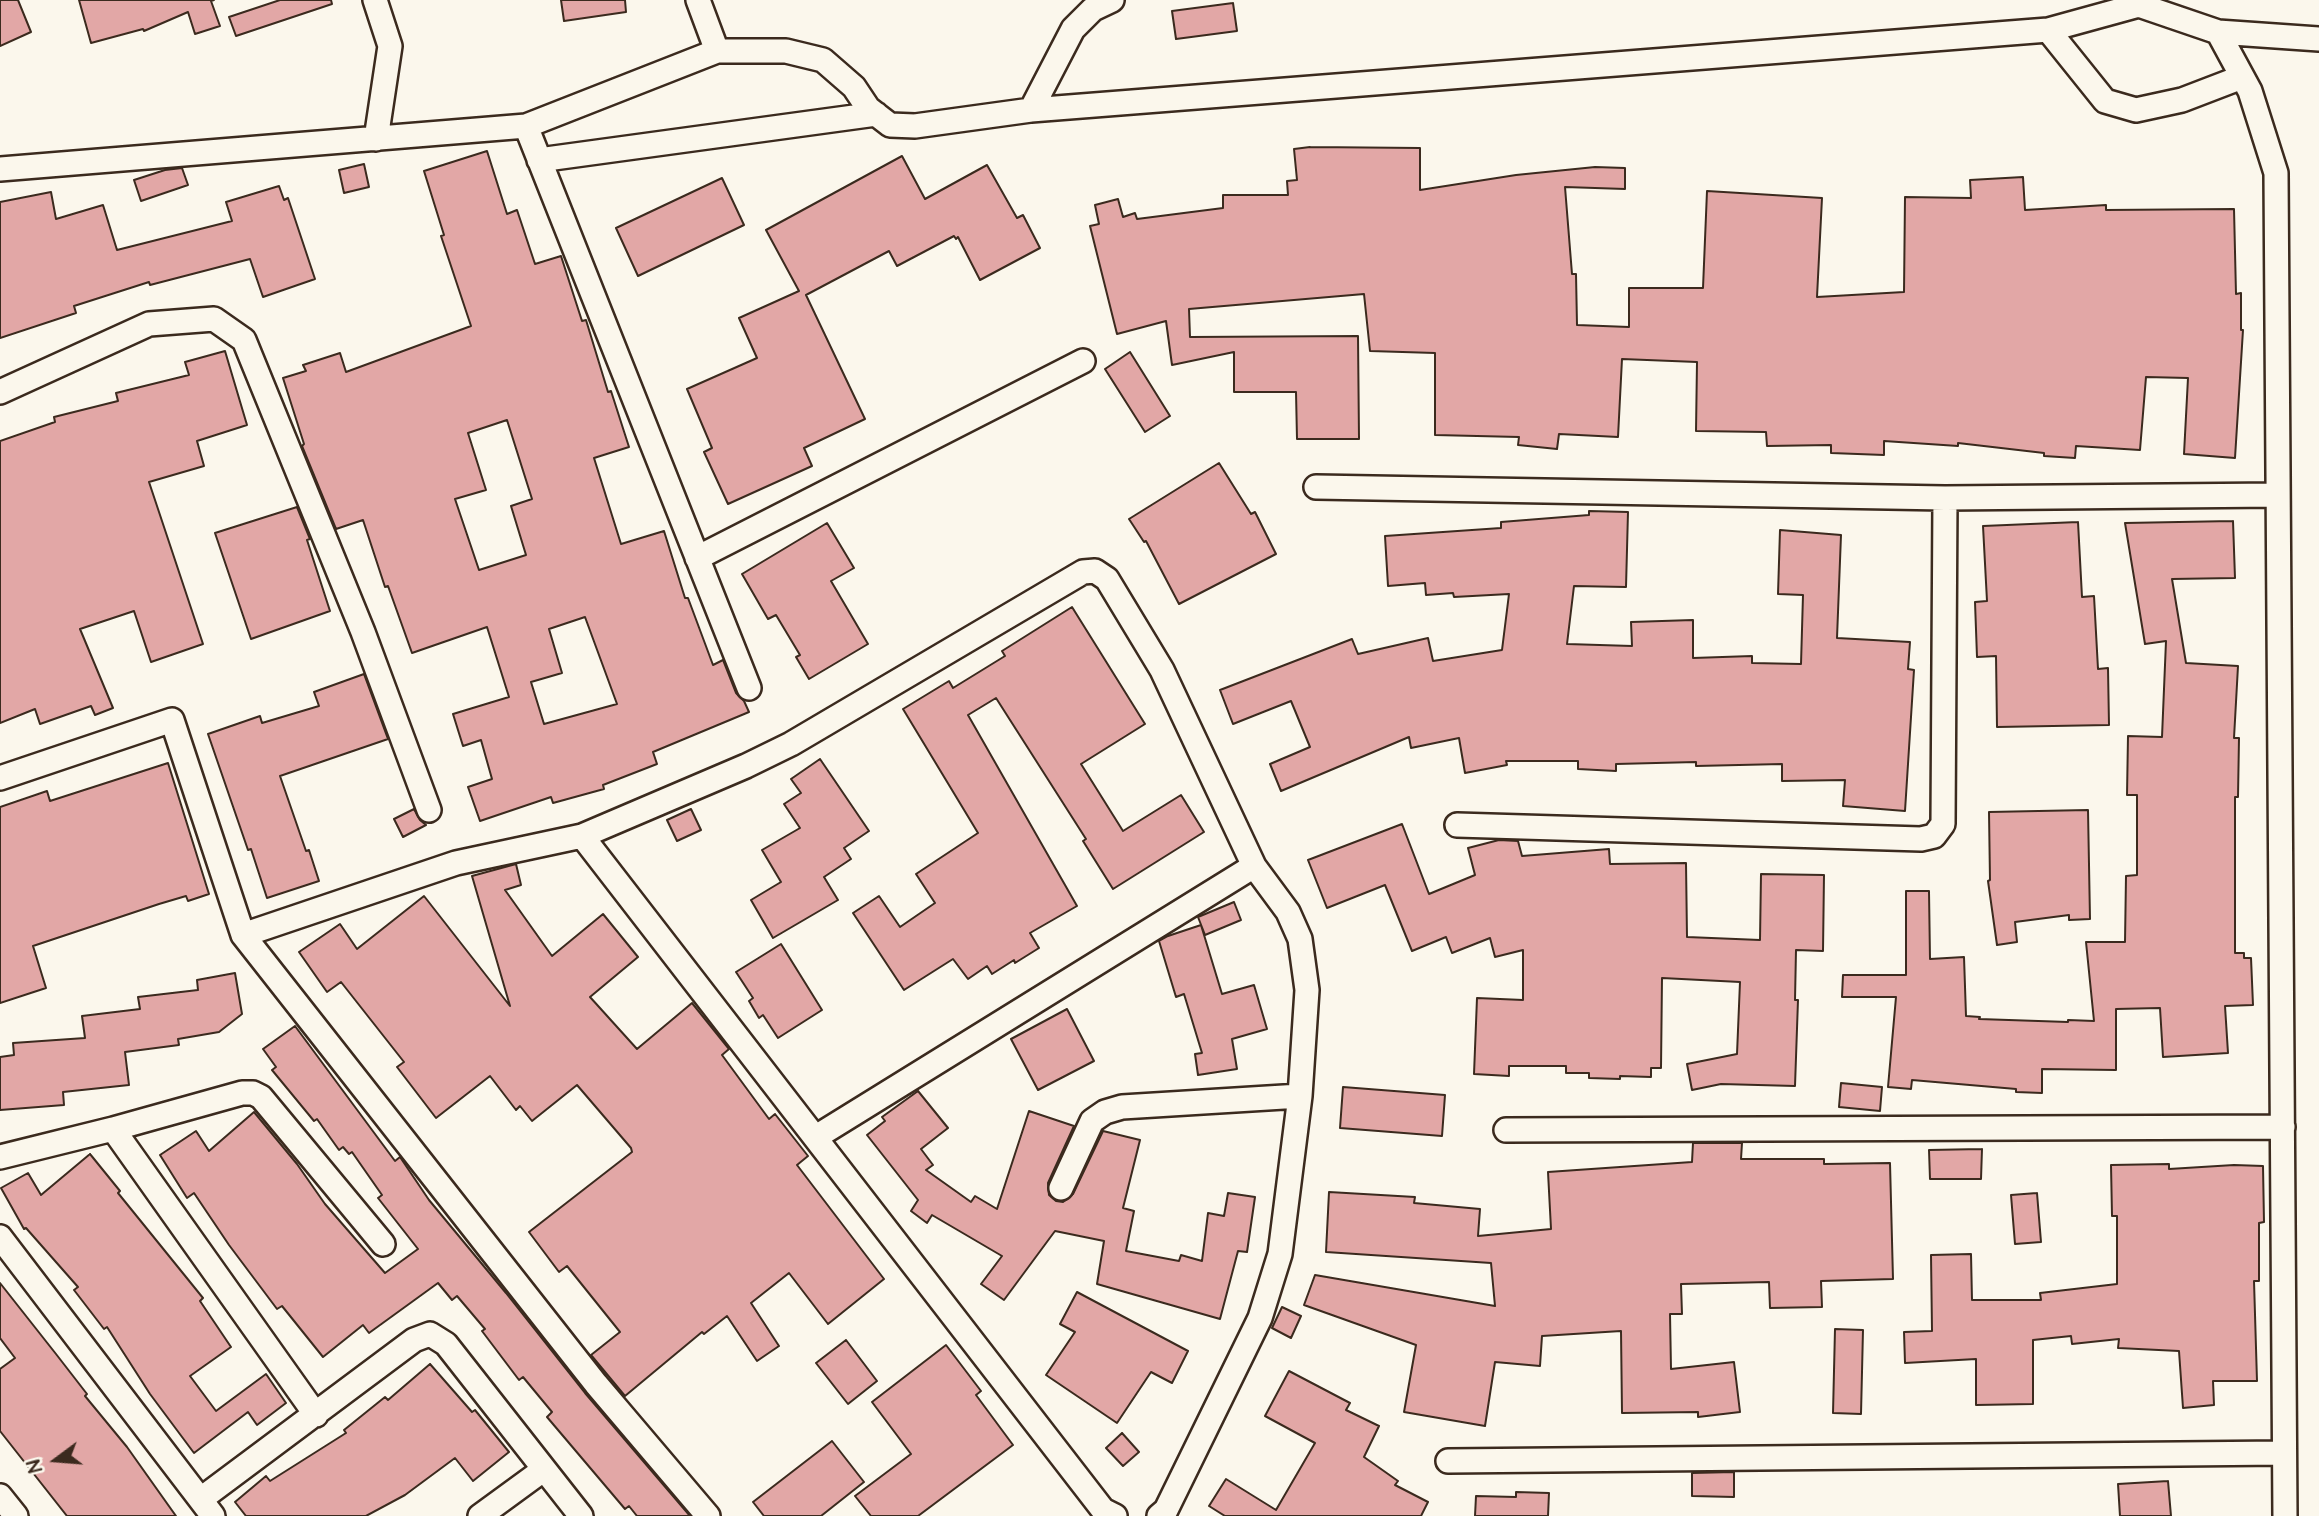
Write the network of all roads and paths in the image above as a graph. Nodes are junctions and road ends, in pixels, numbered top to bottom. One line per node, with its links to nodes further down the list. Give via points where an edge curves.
1 (375, 0): 13 (street, via 390,46)
2 (698, 0): 8 (street)
3 (1112, 0): 10 (street, via 1093,9 1073,29)
4 (2139, 3): 5 (street); 6 (street)
5 (2048, 30): 9 (street, via 2105,101 2136,110 2182,100); 10 (street)
6 (2218, 32): 7 (street); 9 (street)
7 (2319, 39)
8 (717, 51): 11 (street, via 786,51 823,60); 12 (street)
9 (2242, 77): 19 (street, via 2276,173)
10 (1031, 110): 11 (street, via 915,126 890,125)
11 (876, 114): 14 (street)
12 (526, 125): 13 (street); 14 (street)
13 (376, 139): 15 (street)
14 (539, 160): 21 (street)
15 (0, 169)
16 (1083, 361): 21 (street)
17 (0, 392): 24 (street, via 149,324 214,319 244,340 363,632)
18 (1316, 487): 20 (street)
19 (2277, 495): 20 (street); 30 (street)
20 (1945, 498): 25 (street, via 1943,824 1934,836)
21 (697, 558): 22 (street)
22 (749, 688)
23 (0, 778): 28 (street, via 172,720)
24 (429, 810)
25 (1457, 825)
26 (582, 836): 27 (street, via 791,744 1083,572 1095,570 1107,579 1162,670); 28 (street, via 456,863); 33 (street)
27 (1254, 866): 29 (street, via 1288,912 1305,962); 33 (street)
28 (243, 935): 47 (street, via 596,1384)
29 (1300, 1096): 35 (street, via 1122,1107 1105,1112 1092,1121); 49 (street, via 1280,1254 1272,1282 1254,1330 1166,1510)
30 (2283, 1127): 32 (street); 39 (street)
31 (113, 1129): 34 (street); 37 (street, via 253,1093); 38 (street)
32 (1506, 1130)
33 (816, 1137): 48 (street, via 1103,1510)
34 (0, 1157)
35 (1061, 1188)
36 (0, 1237): 43 (street)
37 (383, 1244)
38 (316, 1415): 41 (street, via 414,1340 430,1334 446,1344); 43 (street)
39 (2283, 1453): 40 (street); 50 (street)
40 (1448, 1461)
41 (543, 1470): 45 (street); 46 (street)
42 (0, 1496): 44 (street)
43 (207, 1508)
44 (16, 1516)
45 (480, 1516)
46 (581, 1516)
47 (708, 1516)
48 (1115, 1516)
49 (1159, 1516)
50 (2285, 1516)

